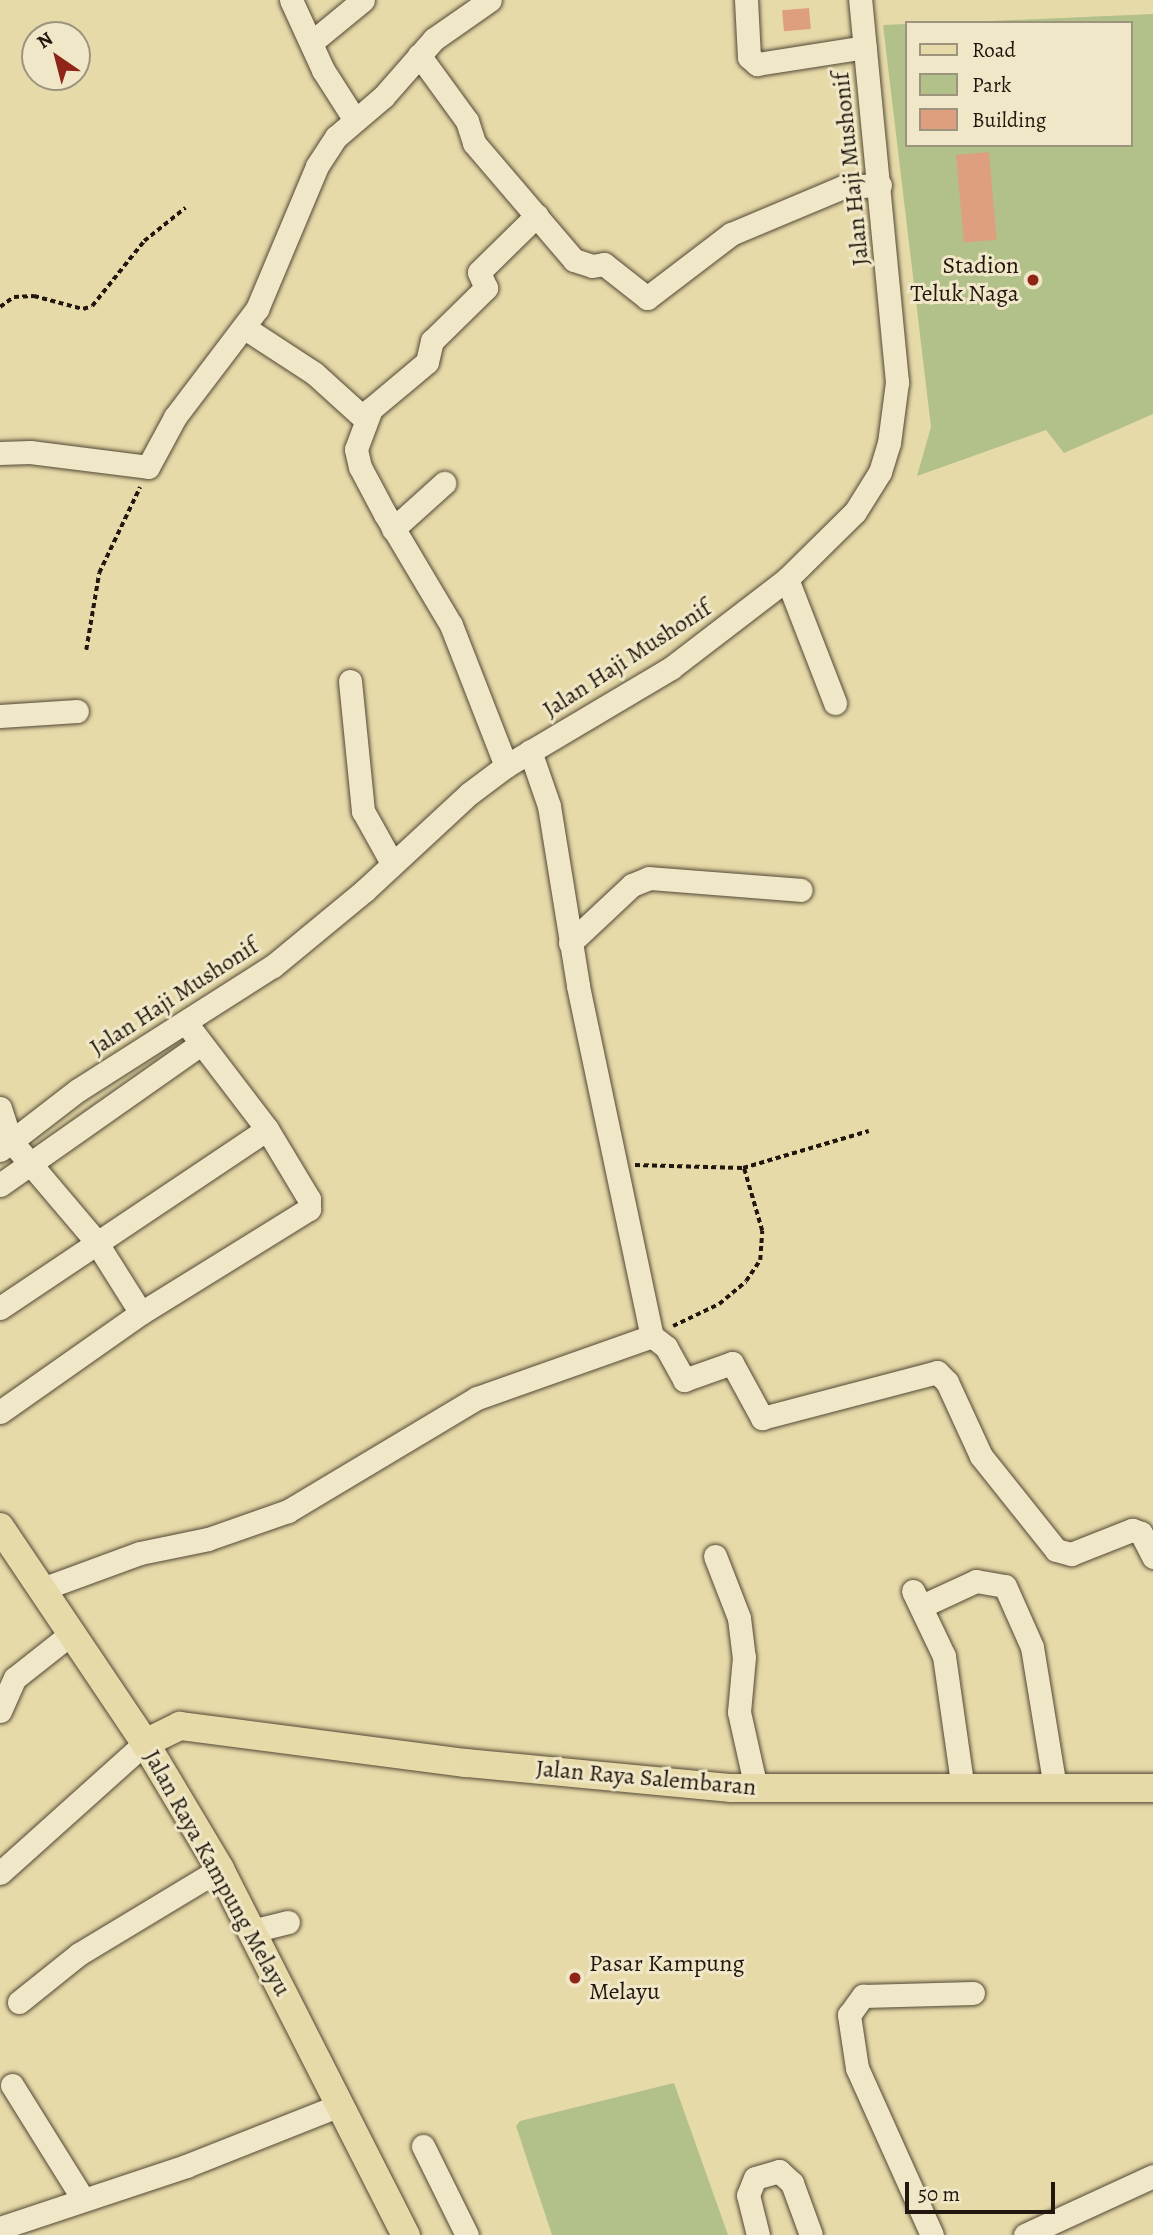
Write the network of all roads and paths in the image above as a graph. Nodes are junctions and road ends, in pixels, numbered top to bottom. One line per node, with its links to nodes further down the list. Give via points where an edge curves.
1 (291, 0): 6 (street)
2 (363, 0): 6 (street)
3 (490, 0): 8 (street)
4 (746, 0): 7 (street, via 749,57 757,64)
5 (860, 0): 7 (street, Jalan Haji Mushonif)
6 (312, 42): 9 (street)
7 (865, 47): 10 (street, Jalan Haji Mushonif)
8 (419, 55): 9 (street, via 392,88); 12 (street, via 467,121 474,144)
9 (355, 120): 14 (street, via 336,137 317,166 276,270)
10 (880, 185): 12 (street, via 844,187 731,234 648,298 604,264 592,267 574,260); 20 (street, Jalan Haji Mushonif, via 897,382 889,443 880,471 855,512)
11 (185, 208): 13 (path, via 144,241 92,306 83,309 34,296 14,296)
12 (537, 215): 15 (street, via 479,272 486,288 432,341 428,362 380,398)
13 (0, 307)
14 (245, 328): 15 (street, via 314,373); 17 (street, via 174,417)
15 (366, 420): 19 (street, via 356,458)
16 (0, 453): 17 (street, via 30,452)
17 (148, 467): 21 (path, via 99,573)
18 (444, 483): 19 (street)
19 (394, 529): 27 (street, via 451,625)
20 (788, 579): 23 (street); 26 (street, Jalan Haji Mushonif, via 671,668)
21 (86, 650)
22 (350, 681): 28 (street, via 363,811)
23 (835, 703)
24 (77, 711): 25 (street)
25 (0, 716)
26 (530, 751): 27 (street, Jalan Haji Mushonif); 30 (street, via 549,806)
27 (506, 766): 28 (street, Jalan Haji Mushonif)
28 (392, 863): 31 (street, Jalan Haji Mushonif, via 273,966)
29 (800, 890): 30 (street, via 649,878 632,885)
30 (570, 943): 38 (street)
31 (186, 1023): 32 (street); 36 (street, Jalan Haji Mushonif, via 78,1090)
32 (200, 1045): 34 (street); 37 (street)
33 (0, 1108): 36 (street)
34 (267, 1129): 41 (street); 43 (street, via 309,1199 309,1209)
35 (869, 1131): 39 (path)
36 (6, 1146): 37 (street)
37 (27, 1162): 40 (street); 41 (street)
38 (619, 1164): 39 (path); 44 (street)
39 (743, 1168): 44 (path, via 762,1231 755,1271 719,1304)
40 (0, 1185)
41 (95, 1240): 42 (street); 43 (street)
42 (0, 1308)
43 (141, 1313): 45 (street)
44 (652, 1336): 48 (street, via 666,1346 684,1380 732,1363 762,1418 937,1373 947,1382 981,1456 1056,1550 1071,1554 1132,1530 1142,1533); 49 (street, via 477,1398 326,1492 271,1518 208,1539 140,1553)
45 (0, 1412)
46 (0, 1527): 49 (main road, Jalan Raya Kampung Melayu)
47 (715, 1556): 53 (street, via 739,1618 744,1657 741,1731)
48 (1153, 1557)
49 (42, 1589): 50 (main road, Jalan Raya Kampung Melayu)
50 (72, 1633): 51 (street, via 15,1678); 52 (main road, Jalan Raya Kampung Melayu)
51 (0, 1711)
52 (145, 1743): 53 (main road, Jalan Raya Salembaran, via 180,1726 466,1763); 57 (main road, Jalan Raya Kampung Melayu); 58 (street)
53 (756, 1788): 56 (main road, Jalan Raya Salembaran)
54 (1055, 1788): 55 (main road, Jalan Raya Salembaran); 56 (main road, Jalan Raya Salembaran); 56 (street, via 1032,1647 1005,1586 976,1581 918,1598 944,1656)
55 (1153, 1788)
56 (963, 1790)
57 (220, 1869): 60 (main road, Jalan Raya Kampung Melayu); 62 (street, via 79,1954)
58 (0, 1873)
59 (288, 1922): 60 (street)
60 (251, 1931): 64 (main road, Jalan Raya Kampung Melayu)
61 (973, 1993): 73 (street, via 863,1996 849,2015 857,2068)
62 (19, 2002)
63 (12, 2085): 67 (street)
64 (340, 2105): 67 (street, via 186,2166); 69 (main road, Jalan Raya Kampung Melayu)
65 (424, 2146): 70 (street)
66 (1153, 2176): 74 (street)
67 (83, 2199): 68 (street)
68 (0, 2228)
69 (406, 2235)
70 (467, 2235)
71 (758, 2235): 72 (street, via 747,2195 755,2178 779,2171 792,2183)
72 (811, 2235)
73 (932, 2235)
74 (1025, 2235)

